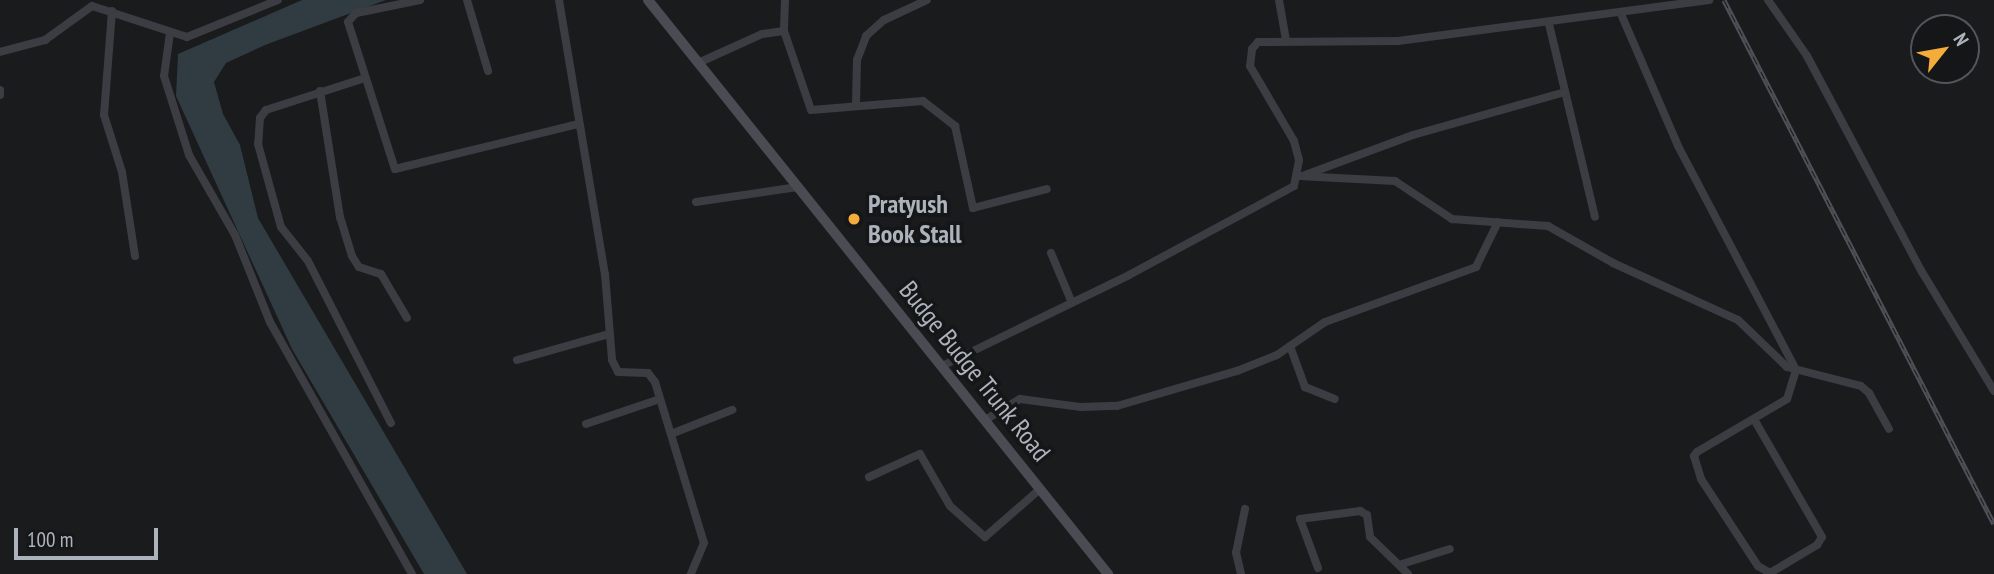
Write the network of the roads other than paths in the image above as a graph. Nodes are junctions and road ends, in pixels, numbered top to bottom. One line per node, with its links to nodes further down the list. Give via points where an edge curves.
1 (278, 0): 17 (street, via 187,37)
2 (420, 0): 22 (street, via 351,16 350,30)
3 (467, 0): 21 (street)
4 (559, 0): 26 (street)
5 (648, 0): 20 (main road, Budge Budge Trunk Road)
6 (785, 0): 16 (street)
7 (927, 0): 25 (street, via 884,20 866,36 857,60)
8 (1279, 0): 18 (street)
9 (1709, 0): 12 (street)
10 (1768, 0): 42 (street, via 1807,56 1922,272)
11 (100, 3): 13 (street); 19 (street, via 86,8 45,40)
12 (1656, 3): 14 (street)
13 (112, 11): 17 (street); 34 (street, via 104,115 122,172)
14 (1621, 14): 15 (street); 41 (street, via 1678,146)
15 (1549, 24): 18 (street, via 1398,41); 24 (street)
16 (783, 32): 20 (street, via 762,34); 25 (street, via 811,110)
17 (170, 33): 58 (street, via 164,76 189,155 235,235 270,322)
18 (1286, 40): 27 (street, via 1255,44 1250,66 1291,134)
19 (0, 52)
20 (698, 63): 28 (main road, Budge Budge Trunk Road)
21 (488, 71)
22 (365, 78): 23 (street); 26 (street, via 391,163 401,170)
23 (320, 92): 36 (street, via 340,217 352,256 359,267 381,274); 48 (street, via 266,110 260,118 258,144 281,227 308,261)
24 (1565, 92): 27 (street, via 1413,135); 31 (street)
25 (856, 103): 29 (street, via 923,101 947,116 955,126 970,204 977,210)
26 (578, 124): 37 (street, via 605,274)
27 (1301, 176): 32 (street, via 1395,181 1452,219); 35 (street, via 1288,190)
28 (798, 187): 30 (street); 40 (main road, Budge Budge Trunk Road)
29 (1047, 189)
30 (696, 202)
31 (1595, 217)
32 (1498, 222): 38 (street, via 1476,267 1325,322); 41 (street, via 1548,226 1613,263 1730,316 1778,361)
33 (1051, 253): 35 (street)
34 (135, 256)
35 (1072, 303): 40 (street)
36 (407, 318)
37 (609, 334): 39 (street); 43 (street, via 618,372 648,373)
38 (1290, 346): 44 (street, via 1305,387); 47 (street, via 1237,371 1117,406 1081,407 1020,399)
39 (517, 360)
40 (942, 366): 47 (main road, Budge Budge Trunk Road)
41 (1796, 370): 46 (street, via 1787,399); 50 (street, via 1861,386)
42 (1994, 391)
43 (660, 399): 49 (street); 51 (street)
44 (1335, 399)
45 (732, 410): 51 (street)
46 (1754, 419): 46 (street, via 1698,452 1693,461 1758,566 1770,573 1817,545 1821,533)
47 (985, 420): 53 (main road, Budge Budge Trunk Road)
48 (391, 423)
49 (586, 424)
50 (1889, 429)
51 (671, 434): 59 (street, via 705,543)
52 (869, 477): 53 (street, via 919,454 950,506 985,537)
53 (1040, 489): 60 (main road, Budge Budge Trunk Road)
54 (1245, 509): 61 (street, via 1236,553)
55 (1450, 549): 56 (street)
56 (1402, 564): 57 (street, via 1370,537 1367,515 1360,511 1300,519); 62 (street)
57 (1318, 568)
58 (412, 574)
59 (691, 574)
60 (1108, 574)
61 (1241, 574)
62 (1408, 574)

